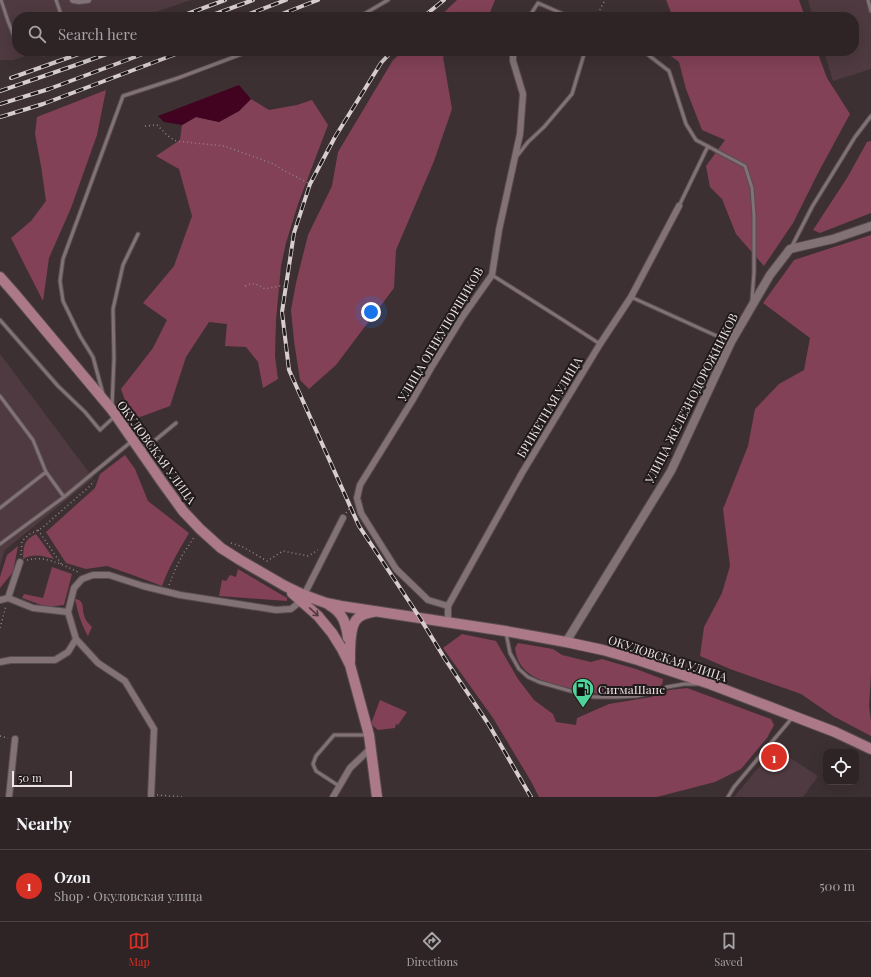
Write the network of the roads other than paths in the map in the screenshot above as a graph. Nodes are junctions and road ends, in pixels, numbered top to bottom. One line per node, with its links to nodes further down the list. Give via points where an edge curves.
1 (1, 0): 12 (lane)
2 (56, 0): 8 (lane)
3 (73, 0): 4 (street)
4 (88, 0)
5 (388, 0): 9 (lane)
6 (868, 0): 7 (lane)
7 (871, 11)
8 (60, 12)
9 (368, 12)
10 (532, 12): 11 (lane, via 538,3)
11 (559, 12)
12 (12, 31)
13 (237, 56): 32 (lane, via 123,96 63,259 60,281 64,301 93,357)
14 (514, 56): 19 (street, УЛИЦА ОГНЕУПОРЩИКОВ, via 523,94 520,134)
15 (584, 56): 19 (lane, via 572,94)
16 (650, 56): 18 (lane, via 669,71 686,124 696,140)
17 (871, 116): 23 (lane, via 855,137 812,207)
18 (708, 146): 20 (lane); 27 (lane, via 745,166 752,188)
19 (514, 161): 24 (street, УЛИЦА ОГНЕУПОРЩИКОВ)
20 (679, 206): 26 (street, БРИКЕТНАЯ УЛИЦА)
21 (871, 226): 23 (street, via 833,239)
22 (138, 234): 33 (lane, via 122,265 112,309)
23 (790, 249): 27 (street, УЛИЦА ЖЕЛЕЗНОДОРОЖНИКОВ, via 770,275)
24 (492, 275): 30 (lane); 47 (street, УЛИЦА ОГНЕУПОРЩИКОВ, via 462,316 360,485 357,498 361,513 396,569 428,600)
25 (0, 277): 32 (main road, ОКУЛОВСКАЯ УЛИЦА)
26 (631, 297): 29 (lane); 30 (street, БРИКЕТНАЯ УЛИЦА)
27 (752, 306): 29 (street, УЛИЦА ЖЕЛЕЗНОДОРОЖНИКОВ)
28 (0, 320): 33 (lane, via 100,430)
29 (731, 342): 56 (street, УЛИЦА ЖЕЛЕЗНОДОРОЖНИКОВ, via 671,471)
30 (600, 344): 47 (street, БРИКЕТНАЯ УЛИЦА, via 522,472)
31 (0, 396): 37 (lane, via 33,440)
32 (105, 402): 33 (main road, ОКУЛОВСКАЯ УЛИЦА)
33 (114, 412): 35 (main road, ОКУЛОВСКАЯ УЛИЦА)
34 (176, 423): 36 (lane)
35 (133, 440): 36 (main road, ОКУЛОВСКАЯ УЛИЦА); 38 (lane)
36 (141, 452): 44 (main road, ОКУЛОВСКАЯ УЛИЦА, via 183,511 200,529 221,548)
37 (46, 472): 38 (lane); 39 (lane)
38 (64, 498): 41 (lane)
39 (0, 508)
40 (343, 518): 44 (street)
41 (0, 544)
42 (20, 562): 43 (street)
43 (8, 598): 45 (street); 50 (street, via 33,608)
44 (302, 598): 46 (main road, ОКУЛОВСКАЯ УЛИЦА); 50 (street, via 291,609 276,610 180,595 109,575 93,574 82,579 74,588); 55 (main road, one-way to 55)
45 (0, 600)
46 (326, 603): 48 (main road, ОКУЛОВСКАЯ УЛИЦА); 51 (main road)
47 (448, 606): 52 (street, БРИКЕТНАЯ УЛИЦА)
48 (357, 609): 49 (main road, ОКУЛОВСКАЯ УЛИЦА); 51 (main road, via 349,610)
49 (374, 611): 52 (main road, ОКУЛОВСКАЯ УЛИЦА); 57 (main road, via 357,618 352,628)
50 (68, 612): 54 (street)
51 (342, 616): 55 (main road, via 337,628); 57 (main road, via 347,628)
52 (448, 622): 53 (main road, ОКУЛОВСКАЯ УЛИЦА)
53 (505, 631): 56 (main road, ОКУЛОВСКАЯ УЛИЦА); 60 (lane, via 510,653 519,669 528,677 594,697 638,696 672,686)
54 (76, 639): 58 (street, via 68,652 55,660); 67 (street, via 98,663 125,681 154,729)
55 (338, 642): 59 (main road)
56 (566, 642): 60 (main road, ОКУЛОВСКАЯ УЛИЦА, via 638,660)
57 (350, 651): 59 (main road)
58 (0, 662)
59 (350, 665): 62 (main road)
60 (710, 684): 61 (main road, ОКУЛОВСКАЯ УЛИЦА)
61 (793, 716): 65 (main road, ОКУЛОВСКАЯ УЛИЦА); 71 (lane)
62 (369, 735): 64 (main road); 66 (lane, via 334,736 316,756 312,764 316,772)
63 (15, 739): 68 (street)
64 (371, 748): 66 (street, via 350,768); 70 (main road)
65 (871, 749)
66 (339, 786): 69 (street)
67 (151, 796)
68 (9, 797)
69 (333, 797)
70 (377, 797)
71 (728, 797)

